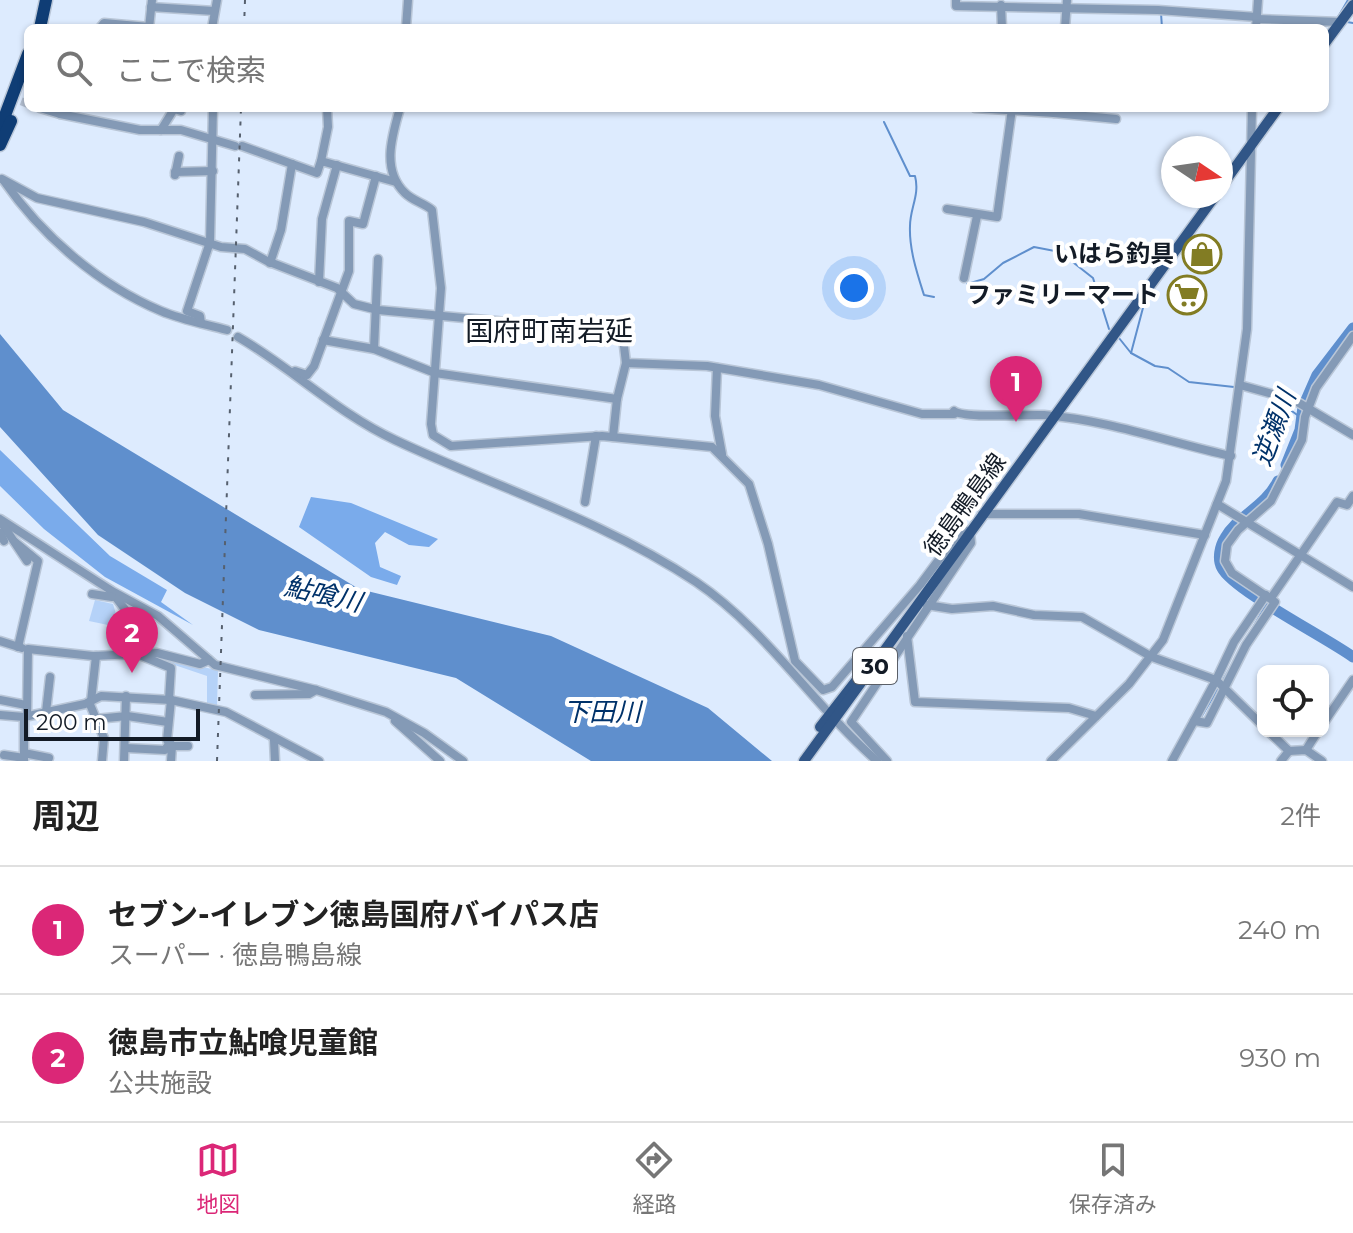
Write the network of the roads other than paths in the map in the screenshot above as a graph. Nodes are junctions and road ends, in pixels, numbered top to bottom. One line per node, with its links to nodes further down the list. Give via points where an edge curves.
1 (46, 0): 15 (highway)
2 (217, 0): 12 (street)
3 (408, 0): 18 (street)
4 (956, 0): 7 (street, via 956,6)
5 (1258, 0): 13 (street)
6 (151, 3): 12 (street); 16 (street)
7 (988, 3): 10 (street)
8 (1042, 3): 9 (street); 10 (street)
9 (1066, 4): 13 (street); 20 (street)
10 (1001, 5): 19 (street)
11 (1353, 5): 14 (main road)
12 (214, 11): 17 (street)
13 (1257, 21): 14 (street)
14 (1340, 22): 21 (main road)
15 (40, 24)
16 (149, 24)
17 (212, 24)
18 (406, 24)
19 (1002, 24)
20 (1065, 24)
21 (1329, 37)
22 (24, 65): 34 (highway)
23 (24, 87): 37 (highway)
24 (66, 112): 35 (street)
25 (172, 112): 35 (street)
26 (213, 112): 36 (street)
27 (327, 112): 40 (street)
28 (399, 112): 47 (street, via 388,151)
29 (1012, 112): 50 (street, via 997,217)
30 (1063, 112): 33 (street)
31 (1252, 112): 38 (street)
32 (1275, 112): 38 (main road)
33 (1116, 119)
34 (0, 129)
35 (161, 130): 36 (street, via 181,130)
36 (213, 141): 41 (street); 43 (street)
37 (0, 145)
38 (1252, 145): 44 (main road); 69 (street, via 1247,329)
39 (179, 156): 43 (street, via 175,175)
40 (321, 161): 41 (street, via 317,173); 42 (street)
41 (292, 164): 53 (street)
42 (337, 165): 45 (street); 55 (street, via 322,219)
43 (213, 171): 51 (street)
44 (1233, 171)
45 (376, 176): 47 (street); 56 (street, via 363,224 349,221 349,271)
46 (1, 177): 51 (street, via 37,198); 59 (street, via 66,251 115,287 157,310)
47 (396, 182): 58 (street, via 432,210)
48 (1206, 208): 72 (main road, 徳島鴨島線 / 30)
49 (947, 209): 50 (street)
50 (977, 216): 54 (street)
51 (210, 242): 53 (street, via 245,249); 59 (street, via 187,311 200,316)
52 (378, 259): 57 (street)
53 (270, 263): 55 (street)
54 (964, 278)
55 (319, 282): 56 (street)
56 (341, 292): 57 (street, via 354,304); 63 (street)
57 (374, 309): 58 (street); 64 (street)
58 (440, 314): 65 (street, via 613,328 623,338); 68 (street)
59 (201, 323): 60 (street)
60 (227, 330)
61 (238, 337): 66 (street)
62 (1353, 337): 71 (street)
63 (323, 340): 64 (street); 66 (street, via 307,375)
64 (374, 349): 68 (street)
65 (626, 363): 67 (street); 70 (street)
66 (284, 367): 122 (street, via 319,396 392,439 603,528 697,583 754,630)
67 (717, 368): 72 (street, via 821,385 922,414); 76 (street, via 715,416)
68 (435, 373): 70 (street); 74 (street, via 433,435 451,446)
69 (1240, 385): 71 (street); 77 (street)
70 (617, 399): 75 (street)
71 (1305, 406): 73 (street); 83 (street, via 1302,440 1282,483 1271,501)
72 (1054, 417): 77 (street, via 1112,424); 81 (main road, 徳島鴨島線 / 30)
73 (1353, 435)
74 (596, 436): 75 (street); 79 (street)
75 (613, 437): 76 (street, via 712,447)
76 (722, 455): 84 (street, via 749,484 795,661 823,690 832,687 961,530)
77 (1231, 456): 80 (street)
78 (1353, 496): 87 (street, via 1347,505 1337,502)
79 (585, 502)
80 (1217, 504): 83 (street); 85 (street)
81 (982, 514): 84 (main road, 徳島鴨島線 / 30); 85 (street, via 1079,514)
82 (0, 519): 86 (street); 91 (street)
83 (1244, 520): 87 (street); 92 (street, via 1231,536 1225,561 1232,573)
84 (970, 531): 93 (main road, 徳島鴨島線 / 30)
85 (1205, 535): 101 (street)
86 (15, 542): 88 (street); 97 (street, via 38,561)
87 (1300, 555): 89 (street); 92 (street)
88 (27, 561)
89 (1353, 587)
90 (92, 594): 91 (street)
91 (111, 594): 94 (street); 102 (street, via 158,616)
92 (1268, 600): 105 (street)
93 (923, 605): 95 (street); 101 (street, via 993,606 1082,617); 122 (main road, 徳島鴨島線 / 30)
94 (135, 622)
95 (907, 635): 118 (street, via 915,702 1069,708); 145 (street, via 851,722)
96 (0, 641): 97 (street)
97 (18, 647): 98 (street)
98 (28, 649): 100 (street); 112 (street)
99 (138, 653): 100 (street); 102 (street, via 200,664); 110 (street, via 171,668)
100 (96, 656): 111 (street)
101 (1152, 657): 105 (street); 118 (street)
102 (209, 660): 106 (street, via 233,672)
103 (50, 677): 113 (street)
104 (1353, 680): 116 (street)
105 (1221, 684): 121 (street); 147 (street, via 1207,723 1198,721)
106 (316, 690): 107 (street); 114 (street)
107 (255, 695)
108 (126, 696): 110 (street); 111 (street, via 101,696); 117 (street)
109 (0, 700): 112 (street)
110 (170, 700): 123 (street); 126 (street, via 226,712)
111 (90, 702): 113 (street); 120 (street)
112 (26, 705): 119 (street)
113 (46, 712): 119 (street)
114 (386, 712): 140 (street); 141 (street)
115 (0, 715): 119 (street)
116 (1329, 715)
117 (127, 716): 120 (street); 123 (street); 129 (street)
118 (1096, 716): 146 (street)
119 (26, 717): 133 (street)
120 (96, 719): 135 (street, via 104,738)
121 (1257, 720)
122 (829, 721): 142 (main road, 徳島鴨島線 / 30); 143 (main road, 徳島鴨島線 / 30); 144 (street)
123 (168, 722): 127 (street)
124 (1274, 737): 131 (street)
125 (1314, 737): 130 (street)
126 (274, 740): 138 (street); 139 (street)
127 (171, 744): 128 (street); 129 (street, via 165,750); 137 (street)
128 (188, 746)
129 (126, 748): 136 (street)
130 (1306, 750): 131 (street); 149 (street)
131 (1289, 751): 148 (street)
132 (4, 755): 133 (street)
133 (24, 757): 134 (street)
134 (49, 758)
135 (102, 761)
136 (124, 761)
137 (171, 761)
138 (275, 761)
139 (319, 761)
140 (440, 761)
141 (463, 761)
142 (796, 761)
143 (804, 761)
144 (877, 761)
145 (887, 761)
146 (1051, 761)
147 (1172, 761)
148 (1281, 761)
149 (1322, 761)

